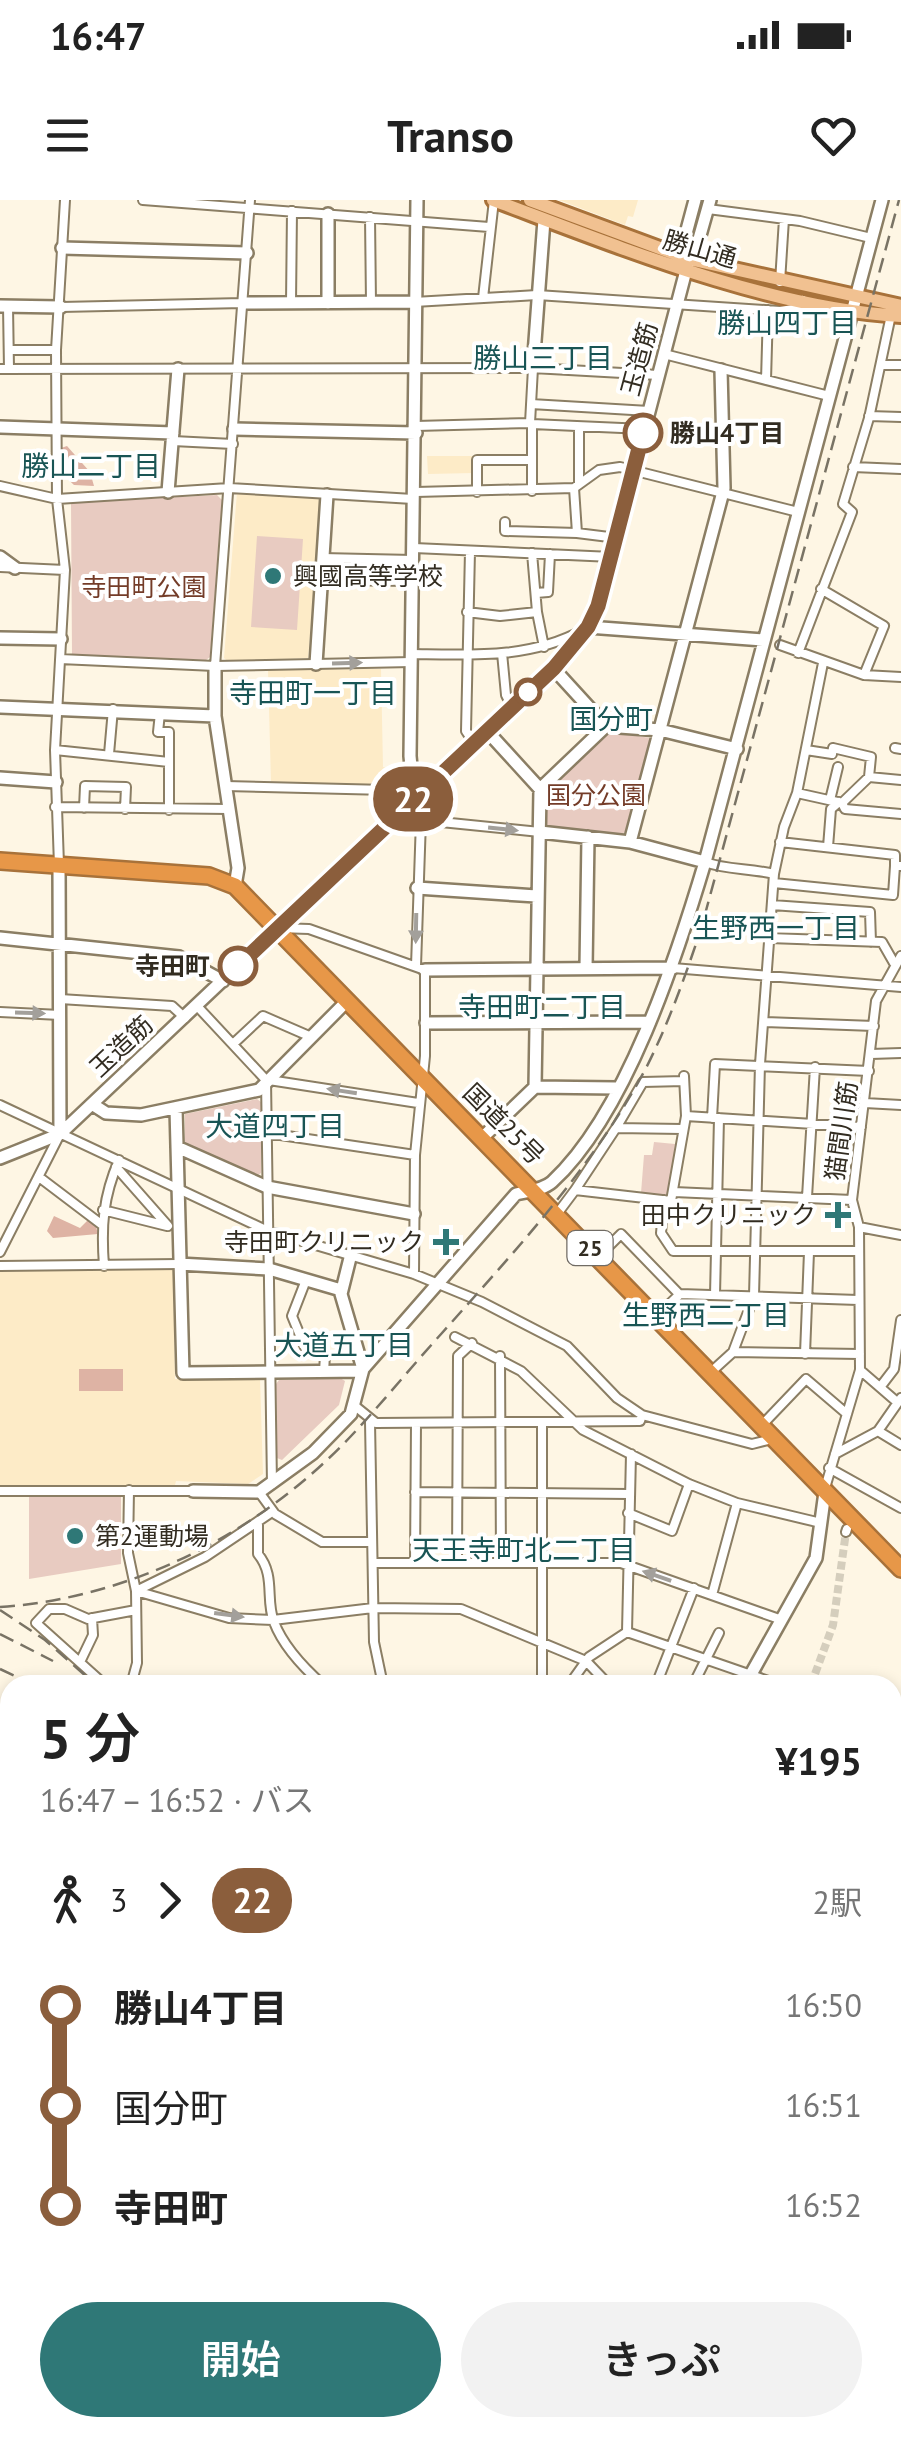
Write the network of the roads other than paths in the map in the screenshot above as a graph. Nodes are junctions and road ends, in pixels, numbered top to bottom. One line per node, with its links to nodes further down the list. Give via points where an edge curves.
1 (65, 200): 18 (street)
2 (143, 200): 8 (street)
3 (417, 200): 14 (street)
4 (493, 200): 15 (main road, 勝山通); 16 (street)
5 (530, 200): 20 (main road, 勝山通)
6 (695, 200): 20 (street, 玉造筋, via 684,241)
7 (882, 200): 17 (street)
8 (250, 204): 10 (street); 19 (street)
9 (709, 204): 13 (street); 20 (street, 玉造筋)
10 (292, 211): 11 (street); 28 (street)
11 (328, 214): 12 (street); 29 (street)
12 (370, 217): 14 (street); 25 (street)
13 (784, 219): 17 (street); 21 (street)
14 (417, 220): 16 (street); 26 (street)
15 (544, 220): 20 (main road, 勝山通); 22 (street)
16 (489, 227): 23 (street)
17 (871, 238): 31 (street)
18 (62, 248): 19 (street); 33 (street)
19 (247, 253): 27 (street)
20 (688, 264): 21 (main road, 勝山通); 24 (main road, 勝山通); 30 (street, 玉造筋)
21 (780, 282): 31 (main road, 勝山通)
22 (537, 295): 23 (street); 30 (street); 41 (street)
23 (482, 298): 26 (street)
24 (803, 300): 31 (main road, 勝山通); 34 (street, via 790,311)
25 (372, 302): 26 (street); 29 (street)
26 (414, 302): 44 (street)
27 (243, 303): 28 (street); 33 (street); 43 (street)
28 (292, 303): 29 (street)
29 (328, 303)
30 (677, 303): 34 (street); 38 (street, 玉造筋)
31 (854, 304): 35 (main road, 勝山通); 50 (street)
32 (4, 306): 33 (street); 36 (street)
33 (61, 307): 37 (street)
34 (768, 310): 49 (street)
35 (898, 312): 39 (street)
36 (9, 350): 37 (street); 42 (street)
37 (56, 350): 45 (street)
38 (664, 354): 47 (street); 48 (street, 玉造筋)
39 (881, 365): 40 (street); 53 (street)
40 (901, 365)
41 (533, 368): 44 (street); 48 (street); 51 (street)
42 (4, 369): 45 (street)
43 (237, 369): 44 (street); 46 (street); 58 (street)
44 (415, 369): 59 (street)
45 (56, 370): 46 (street); 61 (street)
46 (178, 370): 62 (street)
47 (721, 370): 49 (street); 74 (street)
48 (658, 374): 52 (street, 玉造筋)
49 (766, 380): 50 (street)
50 (829, 396): 78 (street)
51 (531, 404): 52 (street); 55 (street)
52 (649, 411): 60 (street, 玉造筋)
53 (869, 416): 54 (street); 65 (street)
54 (901, 417)
55 (532, 424): 57 (street); 59 (street); 64 (street)
56 (0, 427): 61 (street)
57 (579, 427): 60 (street); 69 (street)
58 (234, 429): 59 (street); 63 (street)
59 (416, 429): 76 (street)
60 (644, 429): 66 (street, 玉造筋)
61 (56, 430): 62 (street); 77 (street)
62 (173, 437): 63 (street); 72 (street)
63 (232, 444): 70 (street)
64 (532, 460): 71 (street); 73 (street, via 476,460)
65 (853, 467): 67 (street); 94 (street, via 843,504 852,512)
66 (634, 468): 69 (street, via 599,470); 74 (street); 81 (street, 玉造筋)
67 (901, 469)
68 (0, 486): 77 (street)
69 (576, 486): 71 (street); 80 (street)
70 (229, 488): 72 (street); 75 (street); 112 (street)
71 (532, 490): 73 (street)
72 (168, 492): 77 (street)
73 (477, 492): 76 (street)
74 (722, 492): 78 (street); 99 (street)
75 (327, 495): 76 (street); 87 (street)
76 (416, 496): 84 (street)
77 (57, 499): 91 (street)
78 (798, 512): 102 (street)
79 (505, 522): 80 (street, via 504,531)
80 (577, 533): 81 (street)
81 (616, 538): 88 (street, 玉造筋)
82 (470, 551): 83 (street); 84 (street); 96 (street)
83 (532, 553): 85 (street); 95 (street)
84 (414, 554): 87 (street); 93 (street)
85 (550, 554): 88 (street); 95 (street, via 548,592)
86 (0, 557): 90 (street)
87 (322, 558): 92 (street)
88 (612, 558): 98 (street, 玉造筋)
89 (0, 567): 90 (street)
90 (16, 568): 91 (street)
91 (65, 570): 101 (street)
92 (320, 580): 93 (street); 111 (street)
93 (413, 581): 108 (street)
94 (820, 589): 106 (street); 114 (street, via 884,626)
95 (536, 594): 97 (street)
96 (467, 612): 97 (street); 107 (street)
97 (538, 612): 104 (street)
98 (588, 627): 99 (street); 104 (street); 113 (street, 玉造筋)
99 (684, 633): 102 (street); 123 (street)
100 (0, 638): 101 (street)
101 (62, 639): 109 (street)
102 (766, 641): 126 (street)
103 (780, 645): 106 (street)
104 (544, 647): 105 (street)
105 (502, 653): 107 (street); 117 (street)
106 (798, 653): 110 (street)
107 (465, 655): 108 (street); 125 (street, via 466,731)
108 (412, 658): 111 (street, one-way to 108); 139 (street)
109 (60, 659): 112 (street); 119 (street)
110 (822, 662): 114 (street); 128 (street)
111 (316, 664): 112 (street)
112 (215, 666): 121 (street)
113 (554, 668): 117 (street, 玉造筋); 122 (street)
114 (864, 674): 115 (street)
115 (901, 677)
116 (0, 707): 119 (street)
117 (512, 707): 124 (street, 玉造筋)
118 (113, 709): 119 (street); 120 (street); 129 (street)
119 (58, 710): 127 (street)
120 (160, 713): 121 (street); 130 (street, via 158,732 168,732)
121 (215, 716): 136 (street)
122 (606, 726): 123 (street); 137 (street)
123 (660, 730): 126 (street); 150 (street)
124 (487, 731): 125 (street, 玉造筋); 137 (street)
125 (474, 743): 139 (street, 玉造筋)
126 (737, 749): 154 (street)
127 (56, 750): 129 (street); 135 (street)
128 (806, 750): 132 (street, via 871,757); 138 (street)
129 (109, 754): 130 (street)
130 (169, 762): 145 (street)
131 (838, 766): 140 (street)
132 (869, 777): 134 (street); 140 (street)
133 (0, 778): 135 (street)
134 (901, 780)
135 (56, 782): 141 (street)
136 (226, 786): 139 (street, via 386,790); 144 (street)
137 (540, 789): 148 (street)
138 (798, 793): 140 (street); 151 (street)
139 (414, 798): 147 (street); 162 (street, 玉造筋)
140 (837, 802): 146 (street, via 844,809); 152 (street)
141 (55, 807): 142 (street); 155 (street)
142 (84, 808): 143 (street); 143 (street, via 84,786 126,787)
143 (125, 809): 145 (street)
144 (229, 809): 145 (street); 158 (street)
145 (168, 810)
146 (901, 814)
147 (421, 820): 148 (street, one-way to 148); 159 (street)
148 (540, 832): 149 (street); 160 (street)
149 (588, 837): 150 (street); 169 (street)
150 (630, 842): 154 (street)
151 (780, 842): 152 (street); 157 (street)
152 (828, 847): 156 (street, via 894,855)
153 (0, 861): 155 (highway)
154 (705, 862): 157 (street); 170 (street)
155 (60, 866): 158 (highway, via 209,876); 165 (street)
156 (898, 866): 157 (street, via 893,894)
157 (774, 878): 161 (street)
158 (235, 886): 162 (highway, 国道25号 / 25)
159 (417, 888): 160 (street); 168 (street, one-way to 168)
160 (536, 896): 171 (street)
161 (772, 905): 164 (street); 166 (street, via 870,912)
162 (278, 928): 168 (street, via 309,929); 173 (street, 玉造筋); 177 (highway, 国道25号 / 25)
163 (0, 938): 165 (street)
164 (770, 938): 166 (street); 172 (street)
165 (61, 942): 173 (street, via 179,957); 176 (street)
166 (871, 942): 167 (street, via 882,942)
167 (898, 960): 174 (street, 猫間川筋)
168 (420, 968): 171 (street); 184 (street)
169 (586, 968): 170 (street); 171 (street)
170 (673, 968): 172 (street); 182 (street)
171 (534, 969): 185 (street)
172 (766, 976): 174 (street); 183 (street)
173 (222, 981): 178 (street, 玉造筋)
174 (881, 986): 175 (street); 186 (street, 猫間川筋)
175 (901, 986)
176 (60, 999): 180 (street); 181 (street, via 172,1006)
177 (347, 1000): 187 (street); 194 (highway, 国道25号 / 25)
178 (197, 1006): 181 (street, 玉造筋); 188 (street)
179 (0, 1012): 180 (street, one-way to 180)
180 (60, 1015): 212 (street)
181 (185, 1018): 200 (street, 玉造筋)
182 (650, 1022): 185 (street); 197 (street)
183 (764, 1022): 186 (street); 191 (street)
184 (426, 1023): 185 (street); 194 (street)
185 (535, 1023): 196 (street)
186 (874, 1026): 190 (street, 猫間川筋)
187 (310, 1036): 188 (street, via 263,1016); 195 (street)
188 (233, 1044): 195 (street)
189 (901, 1053): 190 (street)
190 (871, 1054): 193 (street, 猫間川筋)
191 (760, 1064): 192 (street); 205 (street, via 715,1064); 206 (street)
192 (815, 1067): 193 (street); 207 (street)
193 (869, 1071): 199 (street, 猫間川筋)
194 (423, 1078): 198 (street); 213 (highway, 国道25号 / 25)
195 (266, 1080): 198 (street, one-way to 195); 203 (street, via 259,1090); 211 (street)
196 (534, 1087): 197 (street); 213 (street)
197 (616, 1088): 221 (street, via 550,1185)
198 (418, 1103): 215 (street)
199 (865, 1103): 201 (street); 208 (street, 猫間川筋)
200 (92, 1104): 203 (street, via 118,1115); 212 (street, 玉造筋)
201 (901, 1105)
202 (0, 1106): 212 (street)
203 (176, 1108): 214 (street)
204 (686, 1116): 205 (street); 209 (street, via 684,1078 643,1082); 210 (street)
205 (716, 1118): 206 (street); 224 (street)
206 (758, 1120): 207 (street); 225 (street)
207 (811, 1124): 208 (street); 226 (street)
208 (861, 1127): 228 (street, 猫間川筋)
209 (616, 1128): 210 (street); 222 (street)
210 (682, 1129): 223 (street)
211 (267, 1133): 215 (street); 219 (street)
212 (60, 1134): 216 (street, 玉造筋); 217 (street); 218 (street)
213 (483, 1138): 221 (highway, 国道25号 / 25)
214 (178, 1147): 219 (street); 220 (street)
215 (415, 1155): 230 (street)
216 (0, 1158)
217 (118, 1163): 220 (street); 229 (street); 233 (street)
218 (39, 1177): 232 (street); 237 (street)
219 (267, 1187): 230 (street); 235 (street)
220 (178, 1190): 233 (street); 235 (street)
221 (534, 1190): 231 (highway, 国道25号 / 25); 251 (street, via 516,1194)
222 (575, 1190): 227 (street); 231 (street)
223 (674, 1192): 224 (street); 227 (street, via 671,1201)
224 (717, 1193): 225 (street); 240 (street)
225 (757, 1194): 226 (street); 241 (street)
226 (807, 1197): 228 (street)
227 (664, 1200): 240 (street, via 661,1233 671,1250)
228 (852, 1200): 234 (street, 猫間川筋)
229 (103, 1210): 232 (street); 233 (street)
230 (414, 1214): 249 (street)
231 (557, 1214): 244 (highway, 国道25号 / 25)
232 (101, 1224): 247 (street)
233 (173, 1227): 245 (street)
234 (859, 1227): 236 (street); 238 (street, 猫間川筋)
235 (268, 1231): 243 (street); 248 (street)
236 (901, 1235)
237 (3, 1240): 239 (street)
238 (858, 1251): 242 (street); 257 (street, 猫間川筋)
239 (0, 1252)
240 (716, 1252): 241 (street); 254 (street)
241 (756, 1252): 242 (street); 255 (street)
242 (809, 1252): 256 (street)
243 (351, 1254): 249 (street); 252 (street)
244 (598, 1257): 253 (street, via 620,1234); 258 (highway, 国道25号 / 25)
245 (179, 1264): 247 (street); 248 (street); 270 (street, via 183,1373)
246 (0, 1266): 247 (street)
247 (104, 1266)
248 (269, 1269): 250 (street); 270 (street)
249 (414, 1274): 251 (street)
250 (306, 1280): 252 (street); 268 (street, via 292,1316 306,1350 325,1355)
251 (439, 1282): 266 (street); 275 (street, via 567,1346)
252 (341, 1290): 266 (street)
253 (679, 1294): 254 (street); 258 (street)
254 (716, 1295): 255 (street)
255 (754, 1296): 256 (street); 262 (street)
256 (807, 1298): 257 (street); 263 (street)
257 (858, 1300): 264 (street, 猫間川筋)
258 (656, 1317): 269 (highway, 国道25号 / 25)
259 (901, 1320): 271 (street, via 894,1369)
260 (455, 1337): 261 (street)
261 (472, 1343): 265 (street); 280 (street, via 458,1356)
262 (732, 1352): 263 (street); 269 (street)
263 (805, 1354): 264 (street)
264 (860, 1354): 267 (street, 猫間川筋)
265 (500, 1356): 278 (street); 281 (street)
266 (362, 1370): 268 (street); 273 (street)
267 (860, 1370): 271 (street); 274 (street, 猫間川筋)
268 (324, 1372): 270 (street)
269 (710, 1373): 282 (highway, 国道25号 / 25)
270 (270, 1374): 289 (street)
271 (882, 1386): 272 (street)
272 (899, 1400): 283 (street)
273 (355, 1406): 276 (street); 289 (street, via 313,1453)
274 (847, 1414): 282 (street, via 806,1379); 287 (street, 猫間川筋)
275 (642, 1416): 278 (street); 284 (street, via 752,1444)
276 (370, 1422): 279 (street); 307 (street)
277 (542, 1422): 278 (street); 281 (street); 298 (street)
278 (577, 1422): 286 (street)
279 (416, 1423): 280 (street); 295 (street)
280 (458, 1423): 281 (street); 296 (street)
281 (499, 1423): 297 (street)
282 (761, 1426): 284 (highway, 国道25号 / 25)
283 (878, 1431): 285 (street); 287 (street)
284 (773, 1438): 299 (highway, 国道25号 / 25)
285 (901, 1445)
286 (632, 1454): 290 (street); 300 (street)
287 (834, 1454): 288 (street, 猫間川筋)
288 (830, 1468): 299 (street, 猫間川筋); 302 (street)
289 (272, 1484): 294 (street)
290 (689, 1484): 301 (street); 304 (street, via 672,1531)
291 (129, 1490): 292 (street); 293 (street); 316 (street, via 128,1553)
292 (193, 1490): 294 (street)
293 (0, 1491)
294 (258, 1492): 303 (street)
295 (415, 1492): 296 (street); 309 (street)
296 (456, 1492): 297 (street); 310 (street)
297 (500, 1492): 298 (street); 311 (street)
298 (542, 1492): 300 (street); 312 (street)
299 (825, 1492): 305 (street); 314 (highway, 国道25号 / 25)
300 (629, 1494): 304 (street)
301 (736, 1502): 305 (street); 317 (street)
302 (901, 1508)
303 (272, 1512): 306 (street); 307 (street, via 322,1542)
304 (628, 1513): 313 (street)
305 (820, 1523): 322 (street, via 816,1558)
306 (258, 1525): 316 (street); 321 (street)
307 (372, 1542): 308 (street)
308 (373, 1563): 309 (street); 318 (street)
309 (414, 1563): 310 (street)
310 (457, 1563): 311 (street)
311 (501, 1563): 312 (street)
312 (542, 1563): 313 (street); 325 (street)
313 (629, 1566): 315 (street, one-way to 313); 323 (street)
314 (901, 1569)
315 (694, 1588): 317 (street); 326 (street)
316 (136, 1590): 319 (street); 321 (street, one-way to 321, via 220,1616)
317 (712, 1594): 322 (street)
318 (374, 1608): 321 (street); 325 (street, via 461,1609); 333 (street)
319 (136, 1610): 320 (street); 331 (street)
320 (92, 1618): 328 (street, via 93,1635); 328 (street, via 49,1610 36,1623)
321 (273, 1620): 332 (street)
322 (782, 1620): 340 (street)
323 (627, 1632): 326 (street); 329 (street)
324 (719, 1632): 327 (street)
325 (542, 1643): 329 (street); 334 (street)
326 (673, 1646): 327 (street); 337 (street)
327 (709, 1659): 338 (street); 339 (street)
328 (81, 1660): 330 (street)
329 (586, 1661): 335 (street); 336 (street)
330 (95, 1675)
331 (134, 1675)
332 (311, 1675)
333 (381, 1675)
334 (542, 1675)
335 (577, 1675)
336 (599, 1675)
337 (660, 1675)
338 (700, 1675)
339 (739, 1675)
340 (751, 1675)

